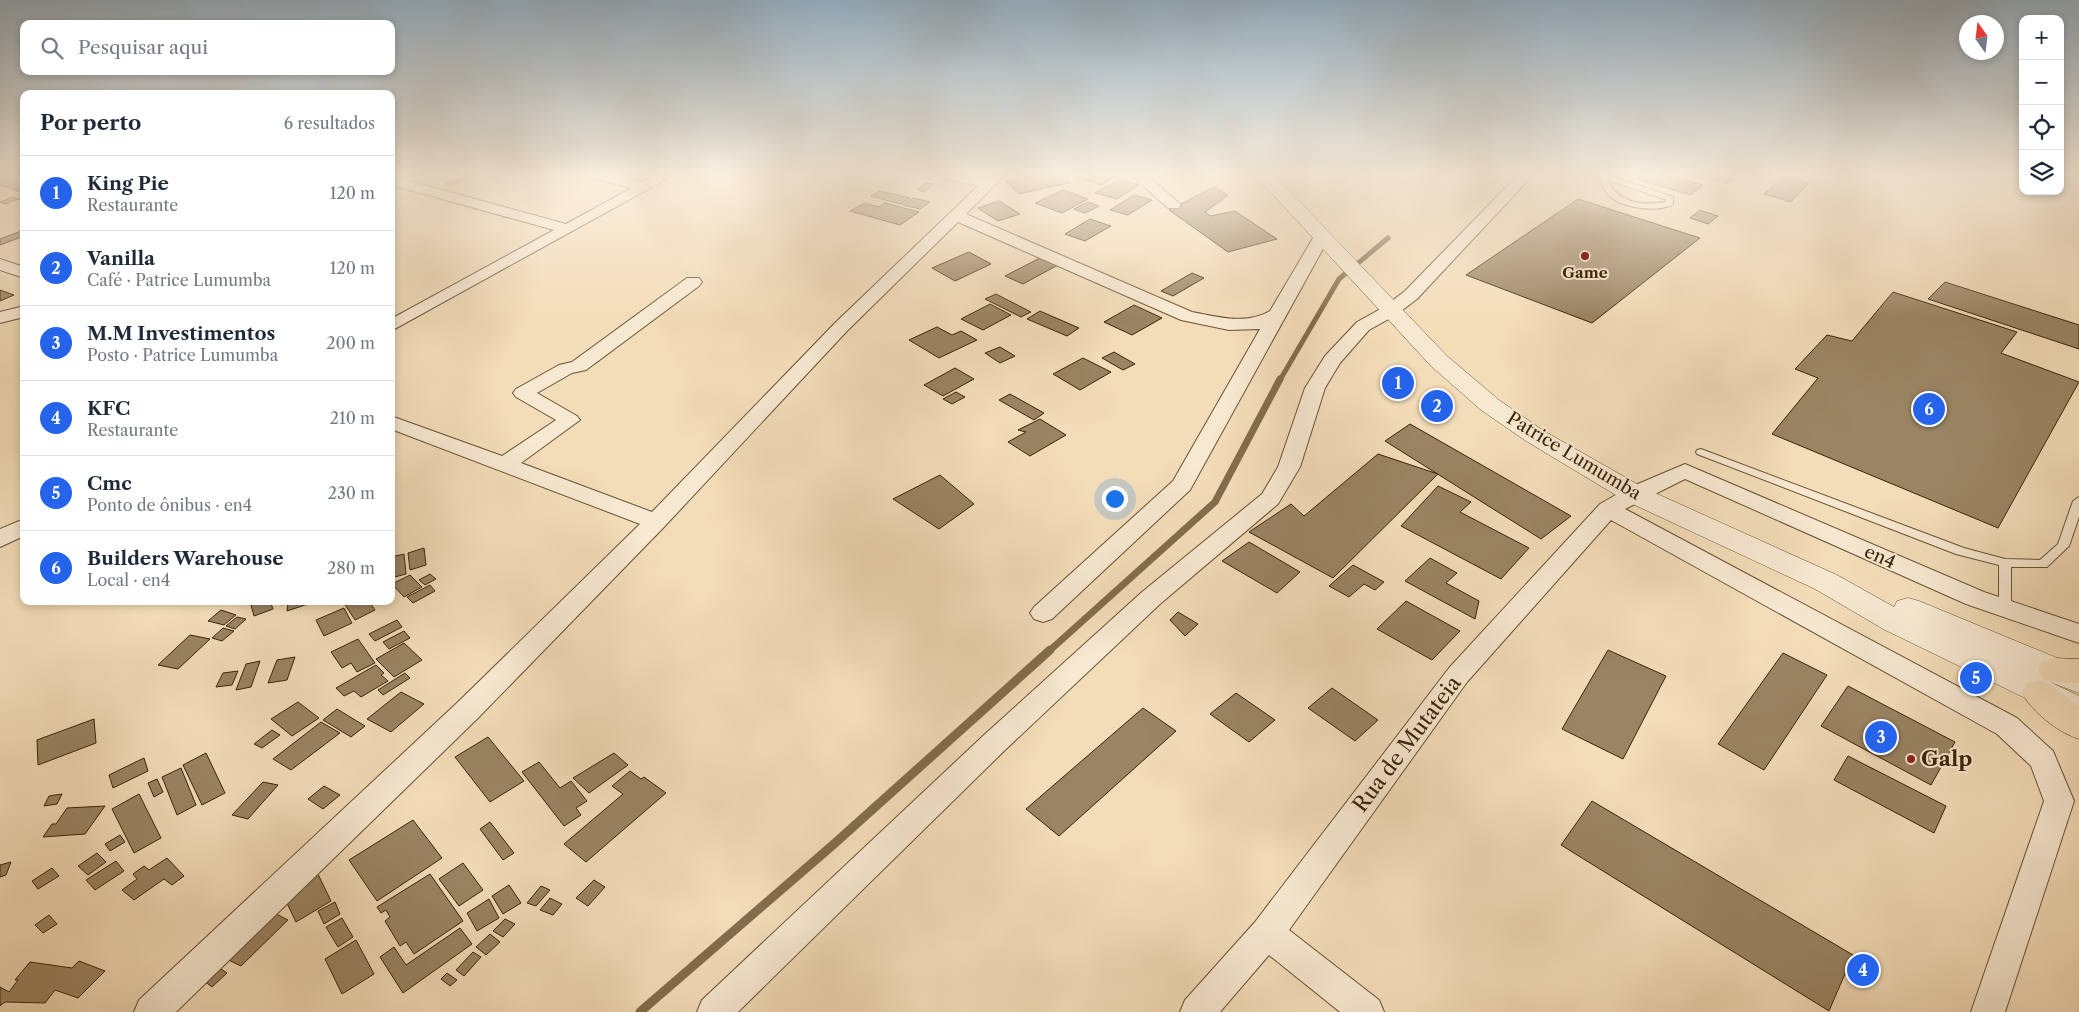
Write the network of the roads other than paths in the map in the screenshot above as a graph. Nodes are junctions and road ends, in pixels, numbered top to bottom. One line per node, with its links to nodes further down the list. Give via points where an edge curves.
1 (542, 223): 7 (street)
2 (578, 223): 7 (street)
3 (950, 223): 24 (street, via 828,341)
4 (974, 223): 14 (street, via 1187,316 1229,325 1250,325 1262,323)
5 (1310, 223): 8 (street)
6 (1480, 223): 13 (street, via 1411,295)
7 (566, 230): 16 (street)
8 (1322, 236): 13 (street, Patrice Lumumba); 14 (street)
9 (0, 264): 10 (street)
10 (20, 272)
11 (693, 282): 19 (street, via 579,366 566,369 523,393 570,420)
12 (20, 311): 15 (street)
13 (1390, 311): 21 (street, Patrice Lumumba, via 1439,361 1490,405 1535,436); 36 (street, via 1363,326 1346,342 1319,381 1289,467 1270,499 1151,598 1001,736)
14 (1277, 314): 29 (street, via 1182,485)
15 (0, 318)
16 (395, 324)
17 (395, 424): 19 (street)
18 (1701, 452): 27 (lane, via 1960,551)
19 (504, 465): 24 (street)
20 (1685, 470): 21 (street, Rua de Mutateia); 28 (street, en4)
21 (1634, 494): 23 (street, Rua de Mutateia); 31 (street, Patrice Lumumba, via 1826,582 1896,622)
22 (2079, 501): 27 (lane, via 2063,546 2043,564)
23 (1608, 508): 34 (street, Rua de Mutateia, via 1458,675); 39 (street, via 2007,726 2043,760 2059,801)
24 (656, 522): 35 (street, via 468,710)
25 (20, 528): 26 (street)
26 (0, 539)
27 (2005, 563): 28 (lane)
28 (2005, 609): 30 (street, en4)
29 (1043, 613)
30 (2079, 634)
31 (2062, 679): 32 (street, Patrice Lumumba); 33 (highway)
32 (2079, 711)
33 (2079, 726)
34 (1267, 933): 37 (street, Rua de Mutateia); 38 (street)
35 (151, 1012)
36 (714, 1012)
37 (1197, 1012)
38 (1367, 1012)
39 (1988, 1012)

